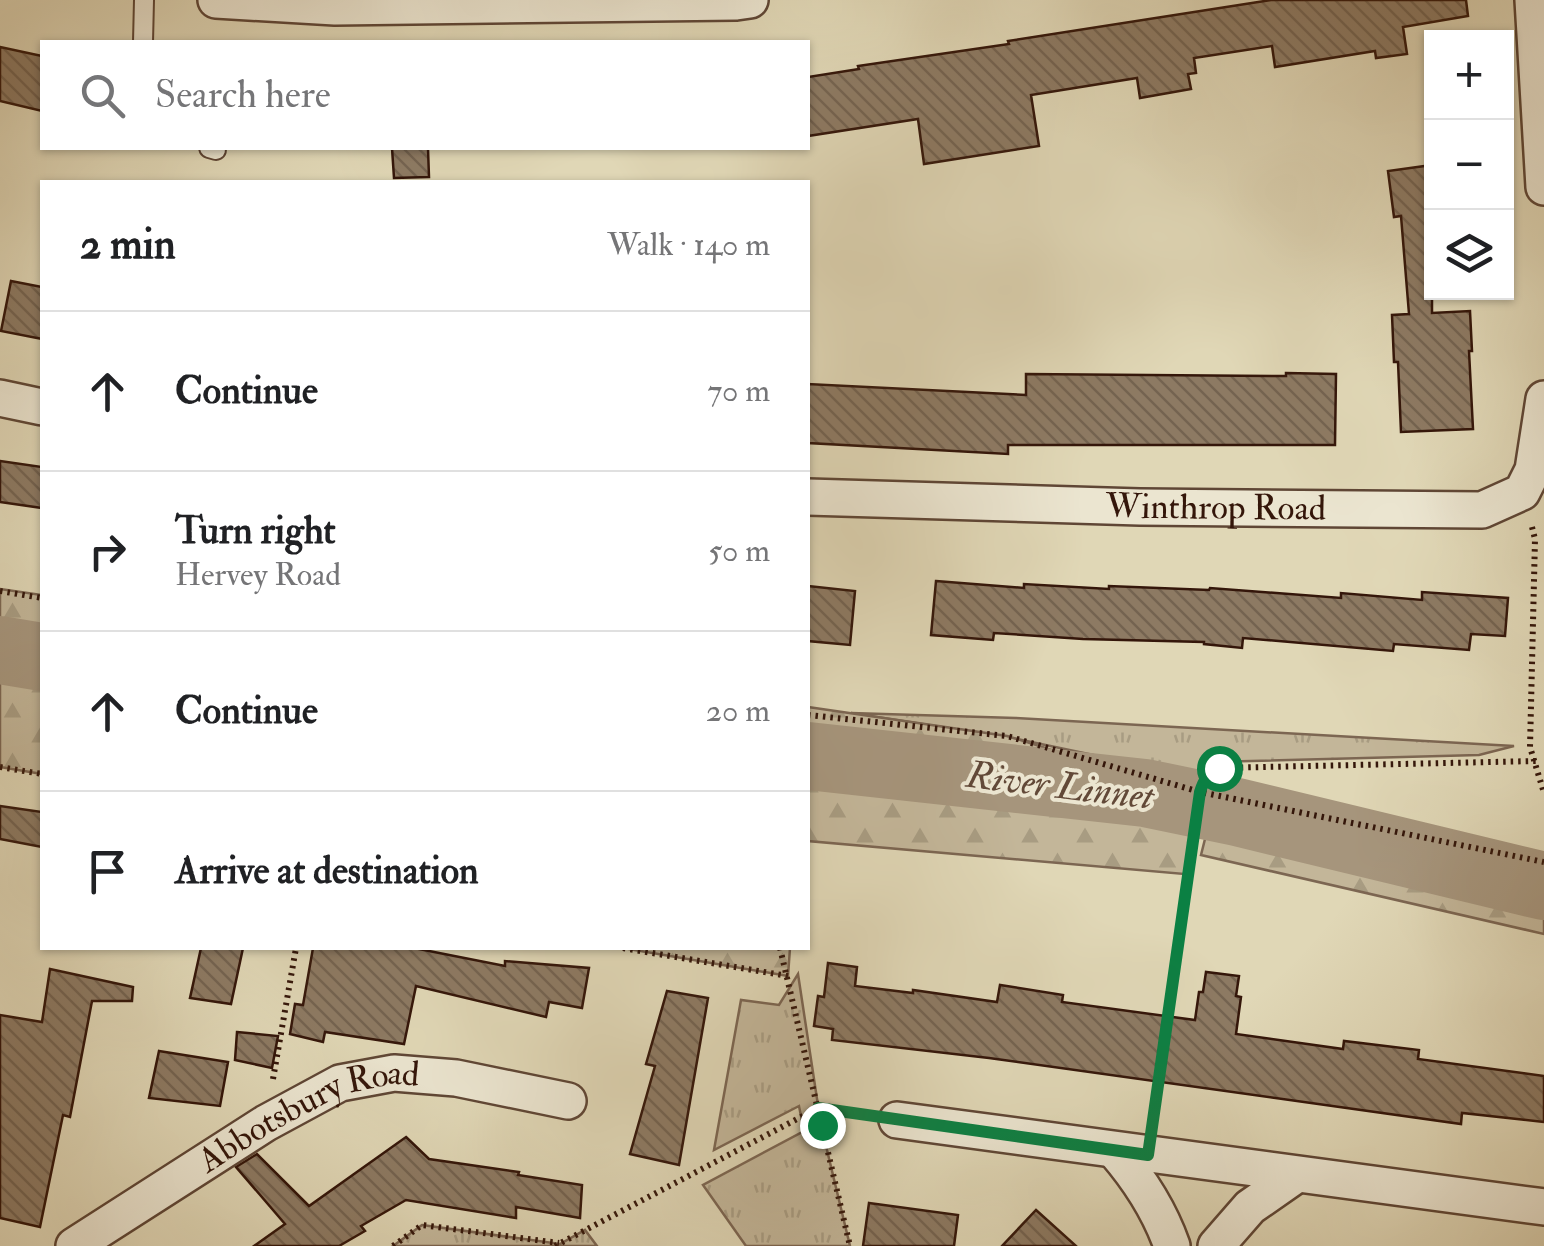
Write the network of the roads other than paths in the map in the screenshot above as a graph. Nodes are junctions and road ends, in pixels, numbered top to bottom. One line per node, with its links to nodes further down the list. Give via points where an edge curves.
1 (144, 0): 5 (lane)
2 (216, 0): 3 (street, via 335,7)
3 (750, 0)
4 (1533, 0): 6 (street)
5 (142, 40)
6 (1544, 187)
7 (0, 398): 9 (street)
8 (1544, 400): 10 (street)
9 (40, 406)
10 (1533, 494): 11 (street, Winthrop Road, via 1482,510 1140,508)
11 (810, 496)
12 (568, 1102): 17 (street, Abbotsbury Road, via 456,1078 394,1073 340,1083)
13 (897, 1120): 14 (street)
14 (1132, 1153): 15 (street); 18 (street)
15 (1296, 1175): 16 (street); 19 (street, via 1250,1207)
16 (1544, 1207)
17 (74, 1246)
18 (1172, 1246)
19 (1216, 1246)

